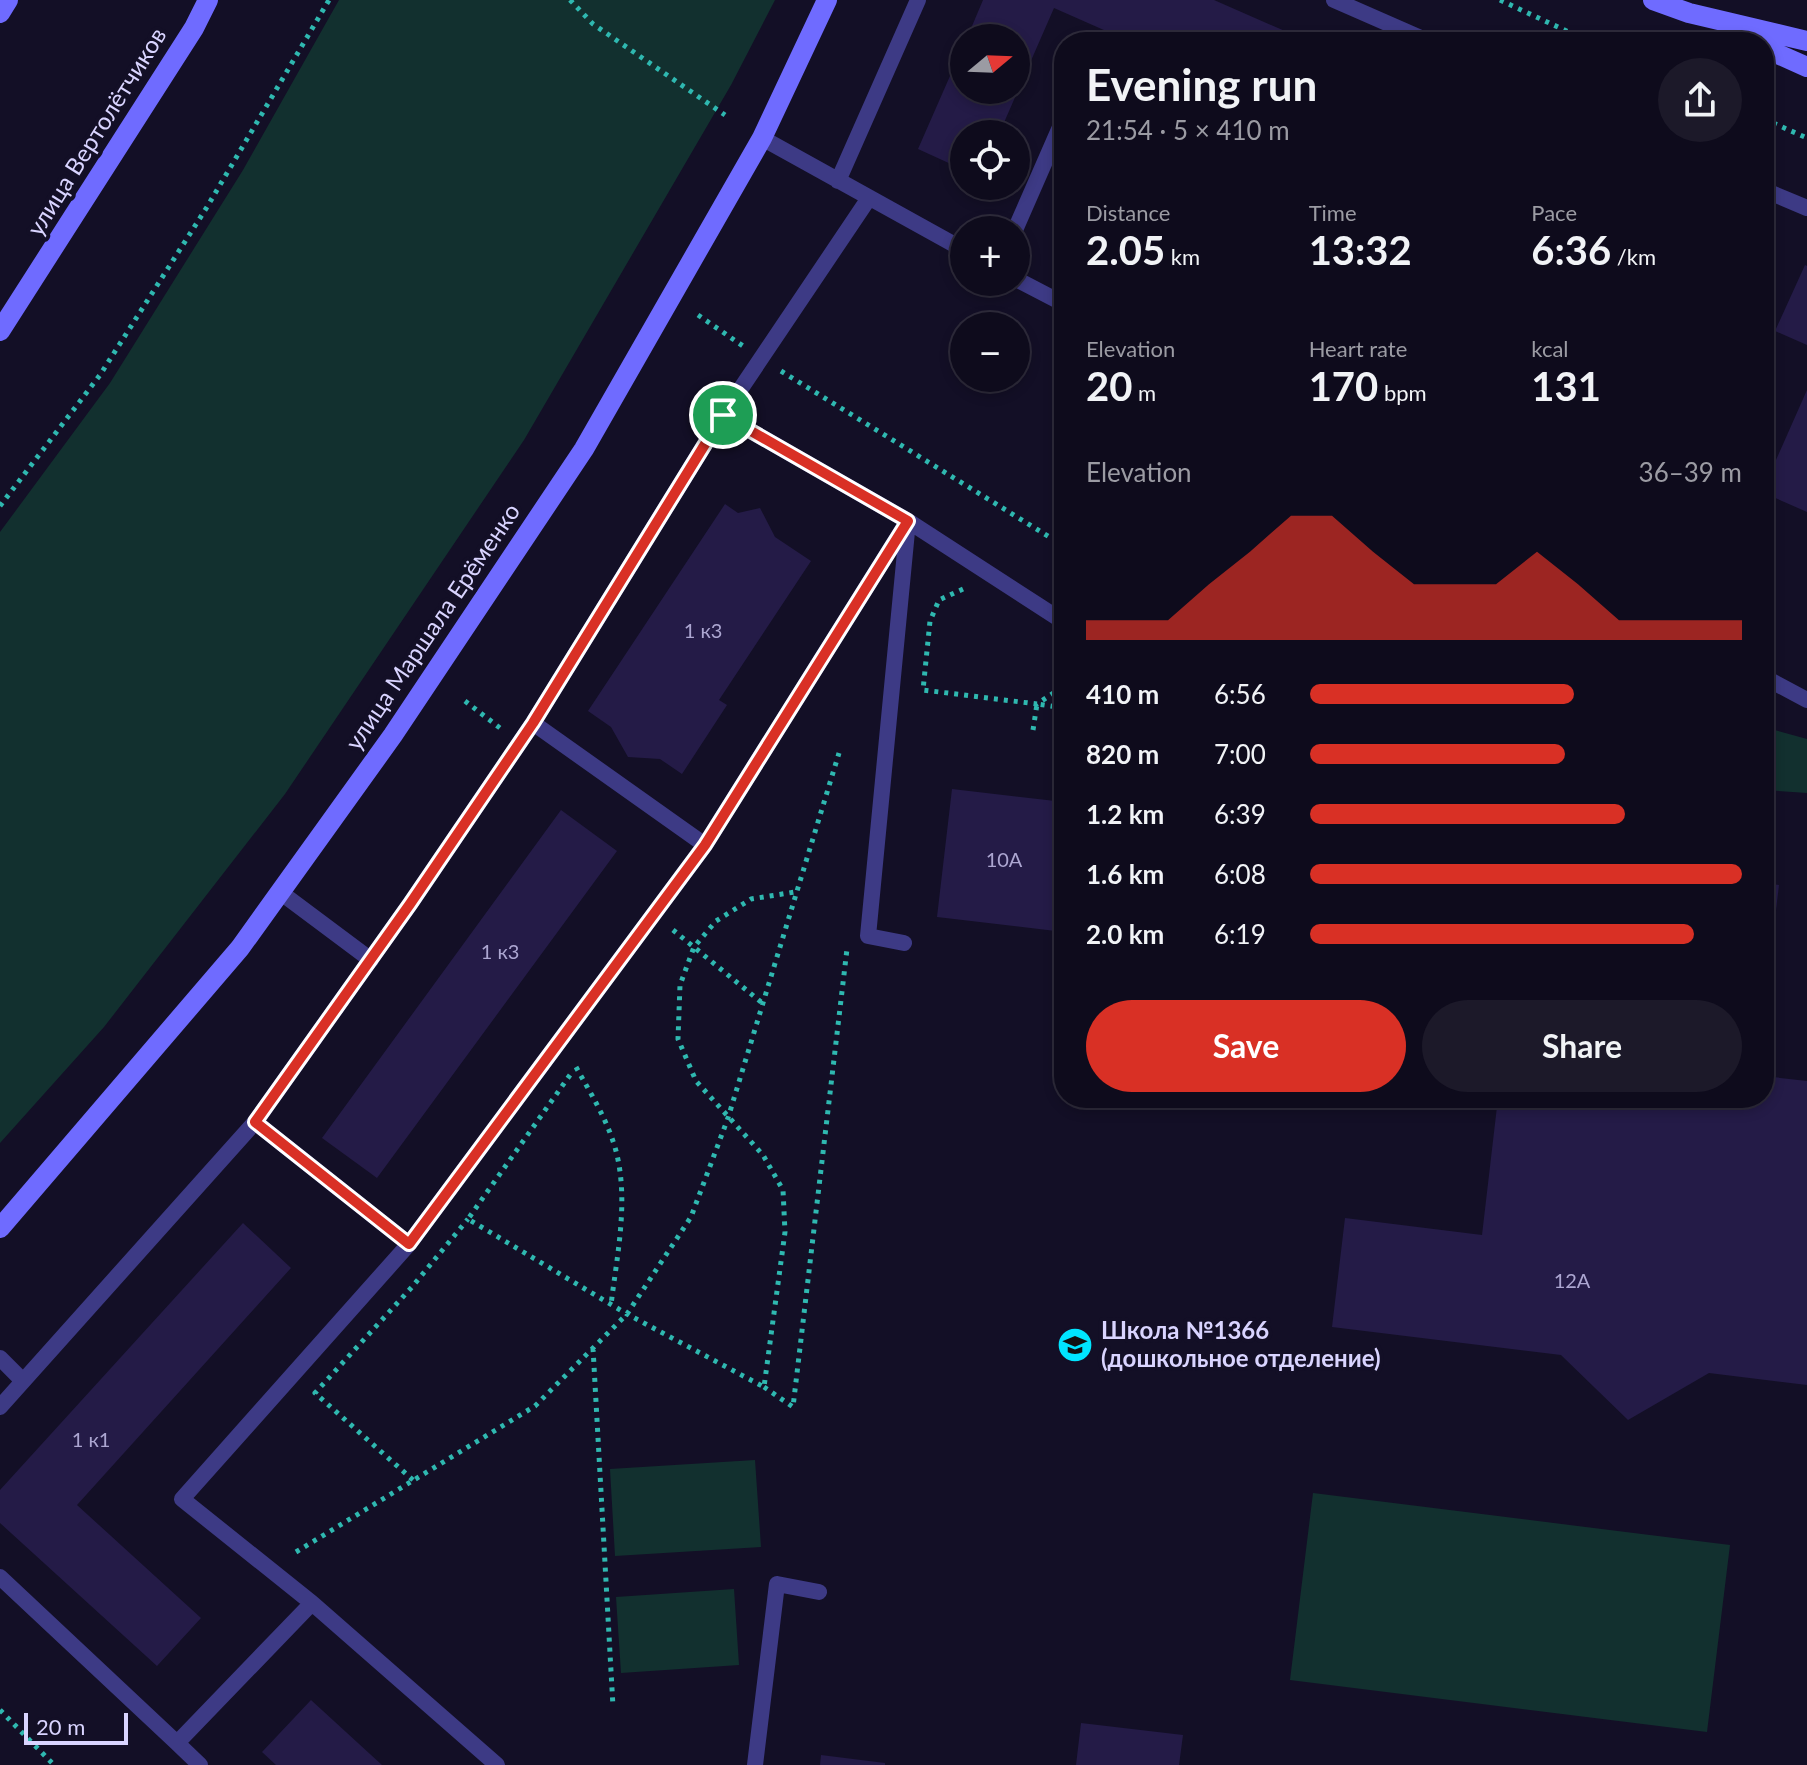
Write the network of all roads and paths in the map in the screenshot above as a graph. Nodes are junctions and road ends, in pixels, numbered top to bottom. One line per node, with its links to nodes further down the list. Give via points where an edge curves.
1 (8, 0): 10 (street)
2 (208, 0): 34 (street, улица Вертолётчиков)
3 (329, 0): 38 (path, via 108,362)
4 (570, 0): 20 (path, via 593,24)
5 (827, 0): 22 (street, улица Маршала Ерёменко)
6 (918, 0): 25 (lane)
7 (1334, 0): 12 (lane)
8 (1500, 0): 13 (path)
9 (1653, 0): 11 (street)
10 (0, 13)
11 (1689, 13): 14 (street); 15 (street)
12 (1407, 32)
13 (1569, 32)
14 (1730, 32)
15 (1769, 32)
16 (1774, 33): 17 (street)
17 (1807, 41)
18 (1774, 52): 19 (street)
19 (1807, 67)
20 (725, 115)
21 (1774, 123): 23 (path)
22 (762, 138): 25 (lane); 54 (street, улица Маршала Ерёменко, via 584,449 393,735)
23 (1807, 138)
24 (1054, 141): 29 (lane)
25 (838, 181): 27 (lane)
26 (1774, 194): 28 (lane)
27 (869, 198): 30 (lane); 35 (lane)
28 (1807, 208)
29 (1021, 216)
30 (950, 242)
31 (1030, 286): 32 (lane)
32 (1054, 299)
33 (698, 315): 35 (path)
34 (0, 331)
35 (761, 358): 37 (lane)
36 (798, 382): 40 (path)
37 (723, 415): 39 (lane); 49 (lane)
38 (0, 506)
39 (908, 521): 42 (lane); 53 (lane); 58 (lane, via 868,936)
40 (1054, 540)
41 (971, 589): 47 (path, via 939,600 930,621 923,690)
42 (1054, 616)
43 (1774, 682): 45 (lane)
44 (1054, 693): 47 (path)
45 (1807, 700)
46 (465, 701): 51 (path)
47 (1037, 704): 48 (path); 50 (path)
48 (1054, 707)
49 (533, 723): 51 (lane); 53 (lane)
50 (1033, 730)
51 (520, 743): 60 (lane)
52 (839, 753): 55 (path)
53 (705, 845): 68 (lane)
54 (280, 892): 60 (lane); 67 (street, улица Маршала Ерёменко, via 240,948)
55 (795, 892): 59 (path, via 751,899 716,921); 61 (path)
56 (672, 930): 59 (path)
57 (849, 934): 74 (path, via 793,1407)
58 (904, 943)
59 (694, 947): 61 (path); 64 (path, via 680,985 678,1039 696,1081)
60 (371, 960): 65 (lane)
61 (761, 1002): 64 (path)
62 (584, 1055): 63 (path)
63 (576, 1067): 66 (path); 69 (path, via 616,1150 623,1197)
64 (728, 1118): 70 (path, via 691,1217); 74 (path, via 763,1155 783,1190 785,1232)
65 (255, 1122): 68 (lane); 73 (lane)
66 (468, 1219): 69 (path); 76 (path, via 315,1393)
67 (0, 1228)
68 (409, 1244): 80 (lane, via 182,1499)
69 (611, 1305): 70 (path)
70 (627, 1314): 71 (path); 74 (path)
71 (593, 1348): 76 (path, via 535,1406); 81 (path)
72 (0, 1358): 73 (lane)
73 (22, 1380): 75 (lane)
74 (764, 1387)
75 (0, 1407)
76 (413, 1480): 77 (path)
77 (296, 1552)
78 (0, 1577): 83 (lane)
79 (819, 1592): 87 (lane, via 777,1584)
80 (312, 1603): 83 (lane); 86 (lane)
81 (613, 1707)
82 (0, 1710): 84 (path)
83 (177, 1743): 85 (lane)
84 (54, 1765)
85 (200, 1765)
86 (497, 1765)
87 (755, 1765)

